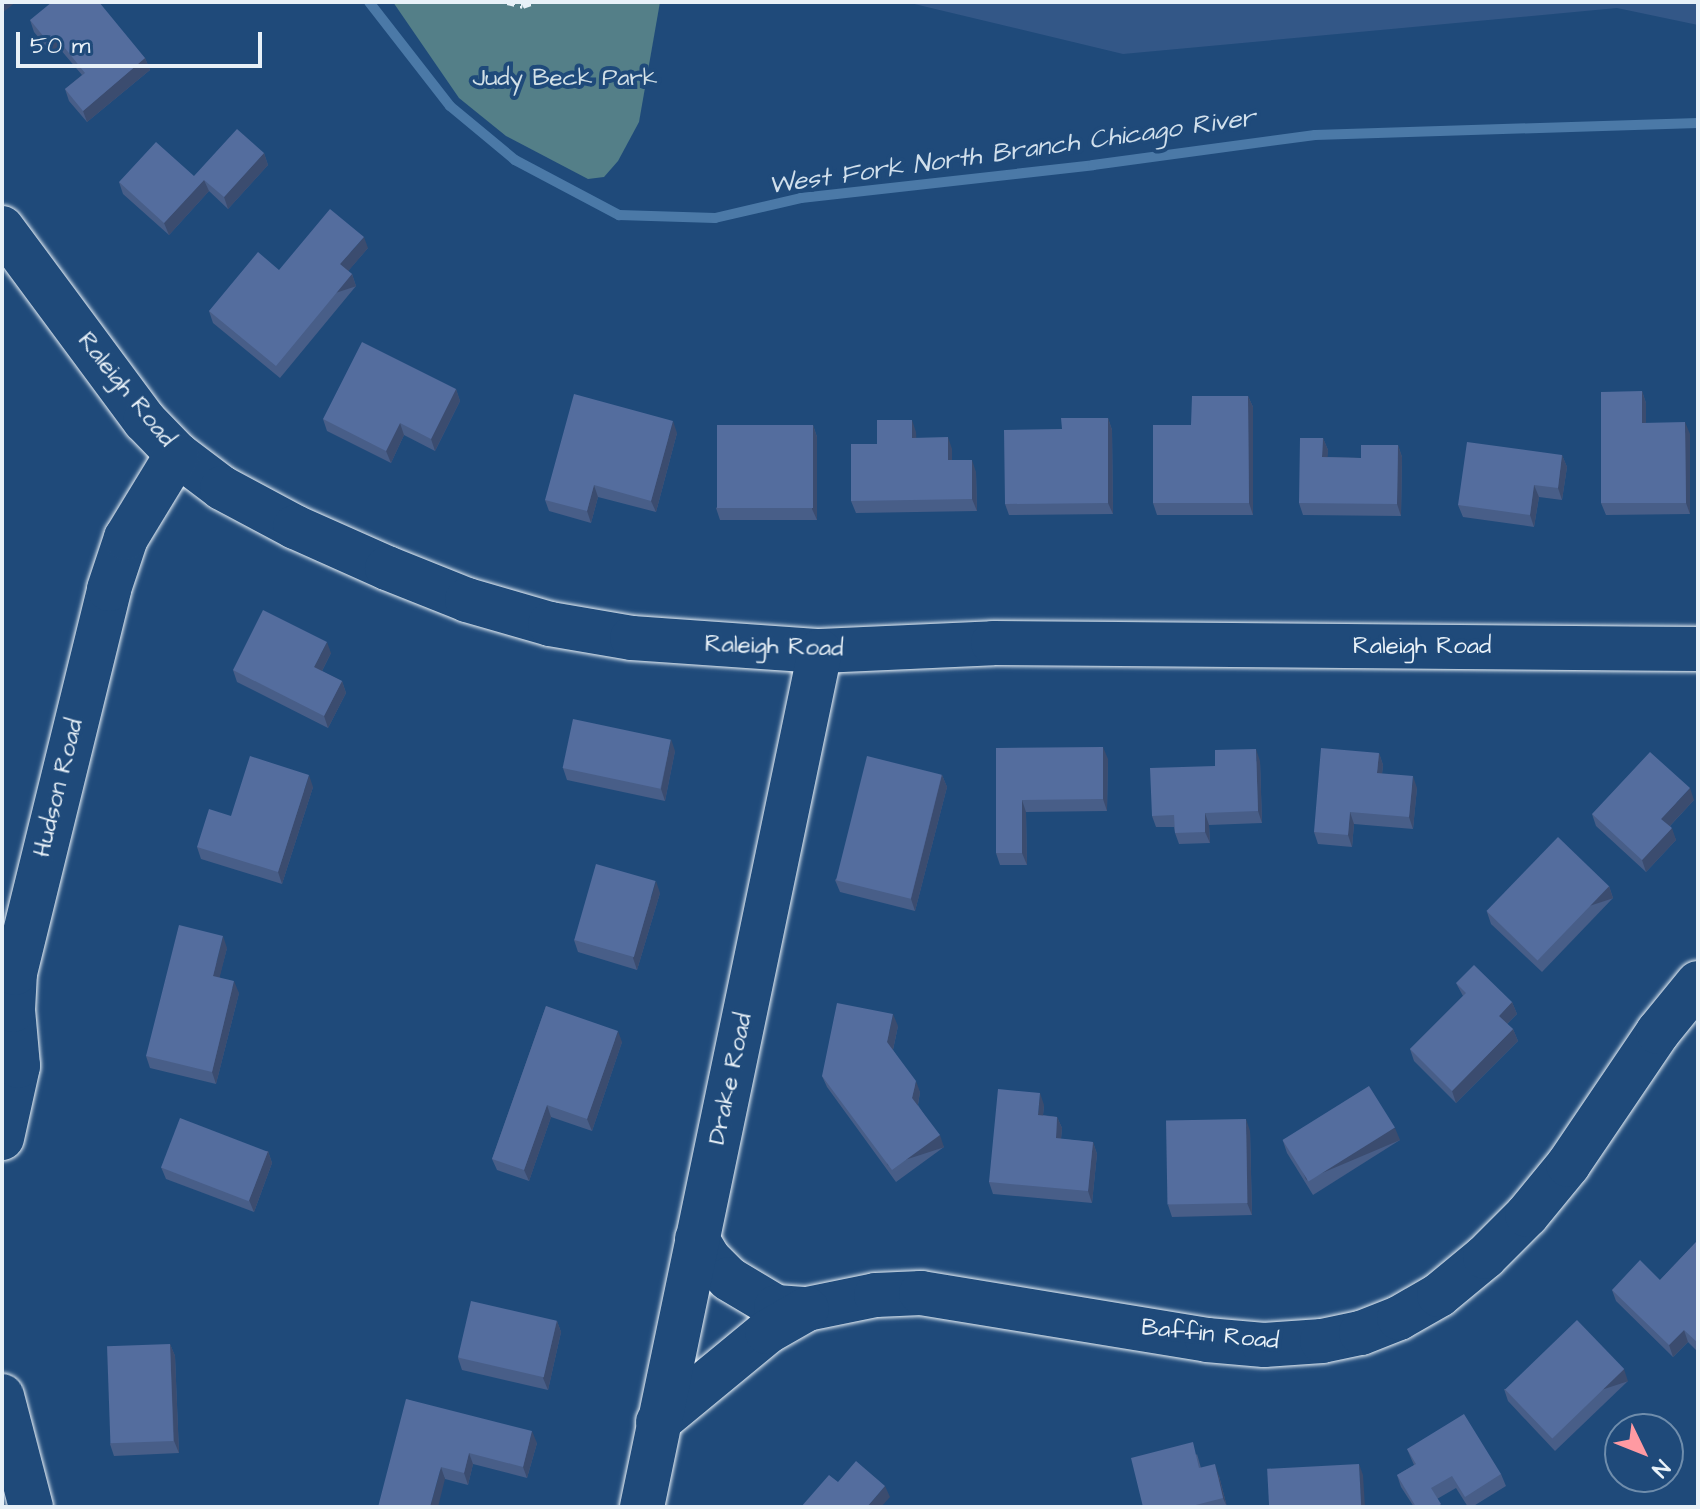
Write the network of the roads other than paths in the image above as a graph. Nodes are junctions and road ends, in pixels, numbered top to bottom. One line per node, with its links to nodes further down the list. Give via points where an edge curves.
1 (2, 228): 2 (street, Raleigh Road, via 145,421)
2 (177, 454): 4 (street, Raleigh Road, via 222,488 295,527 467,600 550,624 632,638); 5 (street, Hudson Road, via 126,538 109,589)
3 (1698, 649): 4 (street, Raleigh Road, via 993,643)
4 (820, 651): 8 (street, Drake Road)
5 (8, 974): 7 (street, Hudson Road, via 18,1066)
6 (1698, 983): 9 (street, Baffin Road, via 1527,1215 1439,1295 1361,1333 1322,1341 1250,1344 921,1293 876,1295)
7 (2, 1138)
8 (697, 1239): 9 (street, Baffin Road, via 729,1279 763,1302); 11 (street, Drake Road)
9 (807, 1309): 11 (street, Baffin Road, via 767,1332)
10 (2, 1396): 12 (street)
11 (658, 1422): 13 (street, Drake Road)
12 (31, 1507)
13 (642, 1507)

